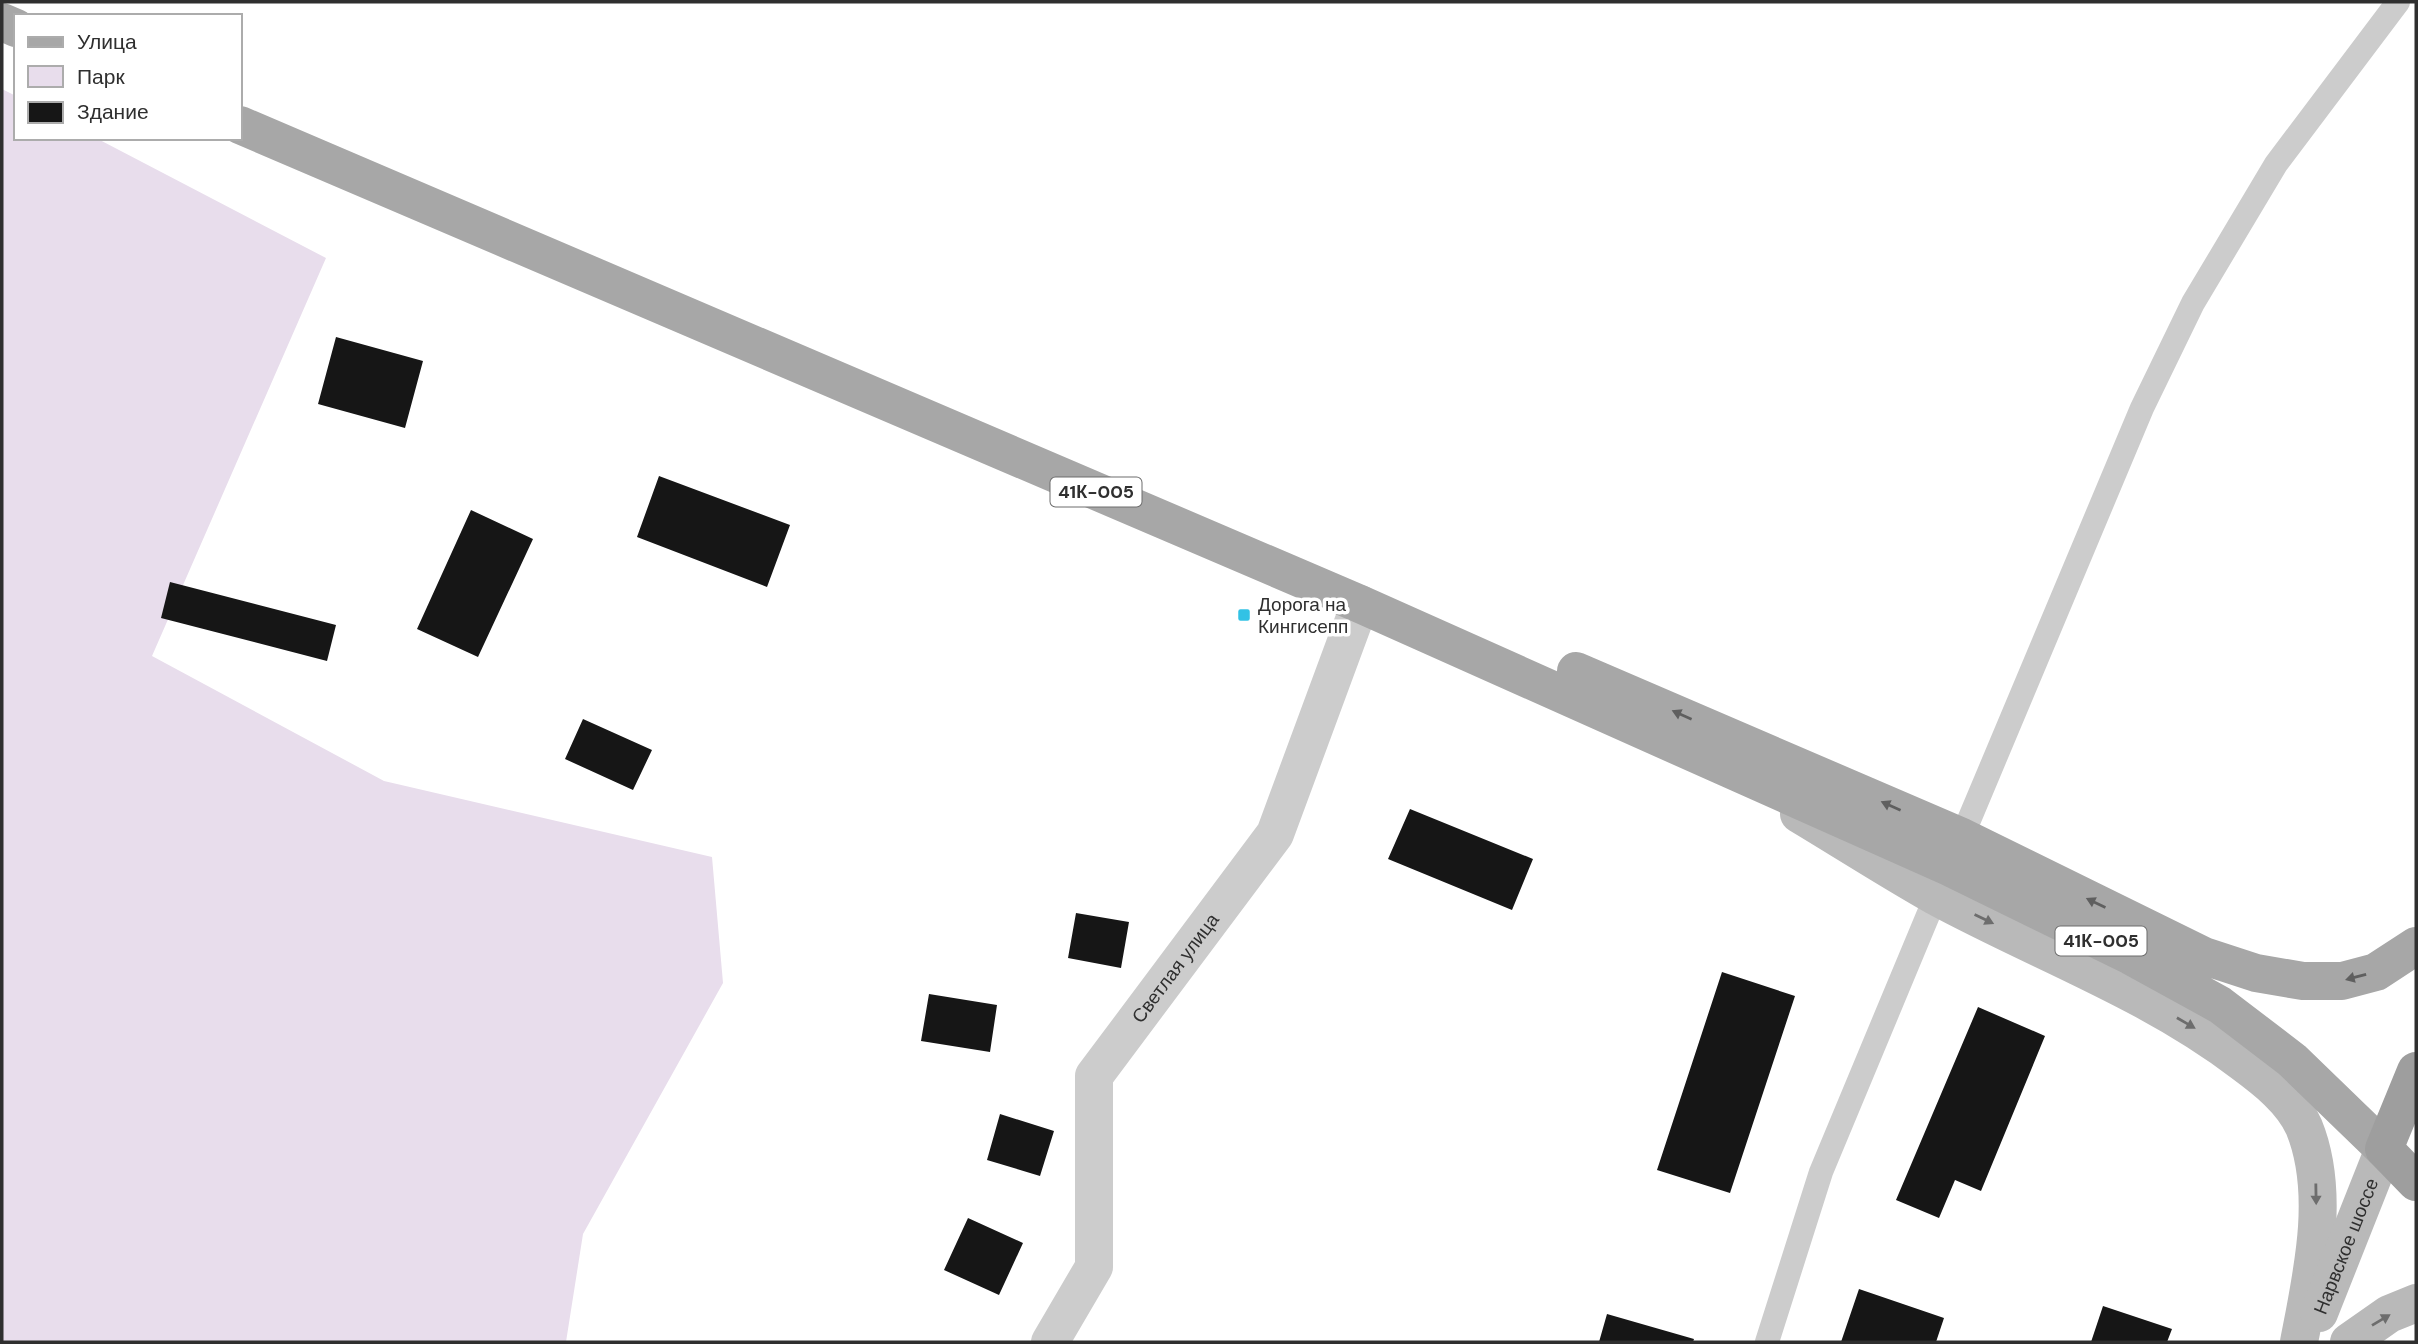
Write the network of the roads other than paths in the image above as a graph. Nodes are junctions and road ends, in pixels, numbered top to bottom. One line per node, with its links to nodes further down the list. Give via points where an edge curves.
1 (2398, 2): 4 (lane, via 2276,164 2193,303 2142,408)
2 (242, 126): 3 (main road, 41К-005)
3 (1360, 604): 4 (main road, 41К-005); 4 (main road, one-way to 3, via 1573,670); 10 (street, Светлая улица, via 1275,834 1094,1076 1094,1267)
4 (1949, 867): 5 (main road, one-way to 4, via 2376,972 2342,981 2302,981 2256,973); 7 (main road, 41К-005, via 2164,972 2220,1005 2292,1060); 11 (lane, via 1821,1172); 12 (main road, one-way to 12, via 2113,982 2199,1031 2273,1086 2294,1109 2312,1153 2316,1197 2312,1262)
5 (2416, 946)
6 (2416, 1071): 7 (highway)
7 (2384, 1149): 8 (highway); 13 (main road, Нарвское шоссе)
8 (2416, 1182)
9 (2416, 1303): 14 (main road, one-way to 9, via 2389,1314)
10 (1050, 1342)
11 (1767, 1342)
12 (2299, 1342)
13 (2308, 1342)
14 (2349, 1342)

